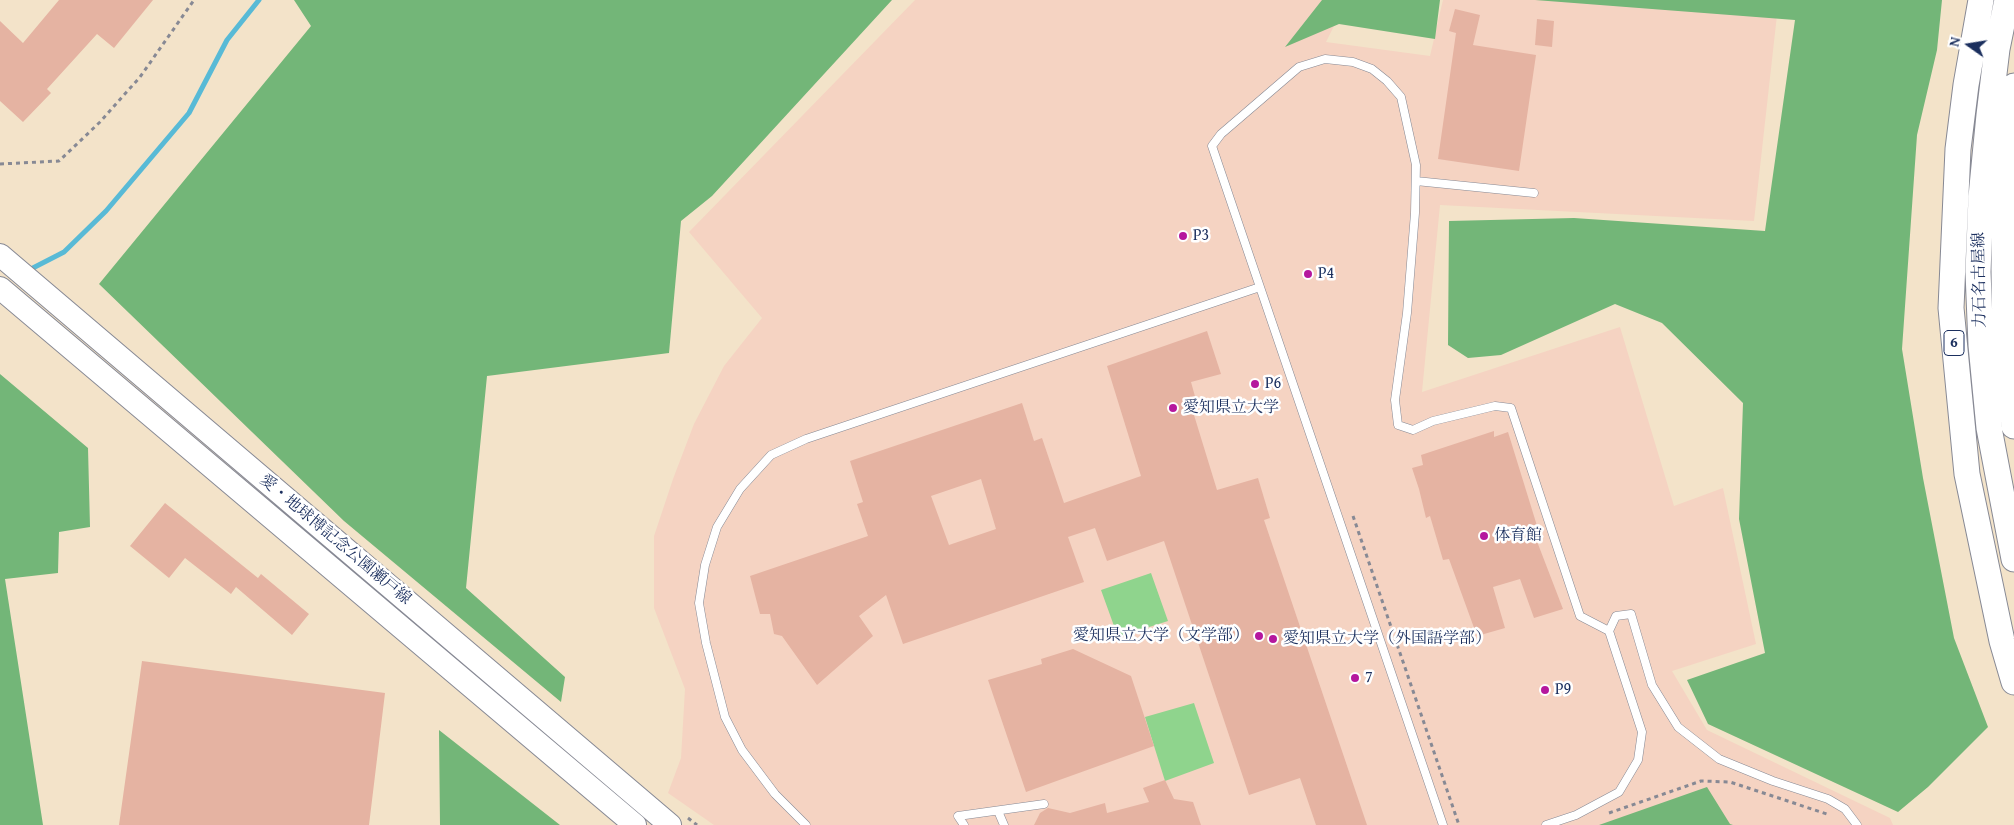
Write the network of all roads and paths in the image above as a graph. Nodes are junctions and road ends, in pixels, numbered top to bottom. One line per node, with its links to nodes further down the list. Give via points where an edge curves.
1 (194, 0): 5 (path, via 140,77 59,161)
2 (1981, 0): 15 (main road, 6, via 1958,149 1951,308 1966,474)
3 (2007, 0): 13 (main road, 力石名古屋線 / 6, via 1997,49 1980,197 1978,272 1989,428)
4 (2014, 86): 11 (main road, 力石名古屋線, via 2005,189 2004,251 2005,342)
5 (0, 164)
6 (1416, 181): 7 (lane); 9 (lane, via 1416,165 1401,98 1387,81 1372,69 1353,62 1325,59 1299,67 1221,134 1212,146); 14 (lane, via 1407,313 1395,400 1398,425 1413,430 1434,421 1495,406 1511,408 1580,616)
7 (1534, 193)
8 (0, 256): 21 (main road, 愛・地球博記念公園瀬戸線)
9 (1260, 287): 22 (lane, via 806,439 771,455 740,489 717,527 705,565 700,603 706,643 726,717 742,750 775,794); 25 (lane)
10 (0, 288): 20 (main road, 愛・地球博記念公園瀬戸線)
11 (2014, 426)
12 (1350, 509): 26 (path)
13 (2014, 559)
14 (1609, 631): 27 (lane, via 1642,732 1638,760 1619,792 1576,815); 28 (lane, via 1616,616 1631,614 1652,685 1678,727 1719,759 1828,799 1845,809)
15 (2014, 682)
16 (1044, 804): 17 (lane)
17 (998, 811): 23 (lane, via 958,816); 24 (lane)
18 (1600, 816): 19 (path, via 1701,781 1730,782)
19 (1835, 817)
20 (635, 825)
21 (670, 825)
22 (806, 825)
23 (964, 825)
24 (1004, 825)
25 (1443, 825)
26 (1460, 825)
27 (1546, 825)
28 (1857, 825)

